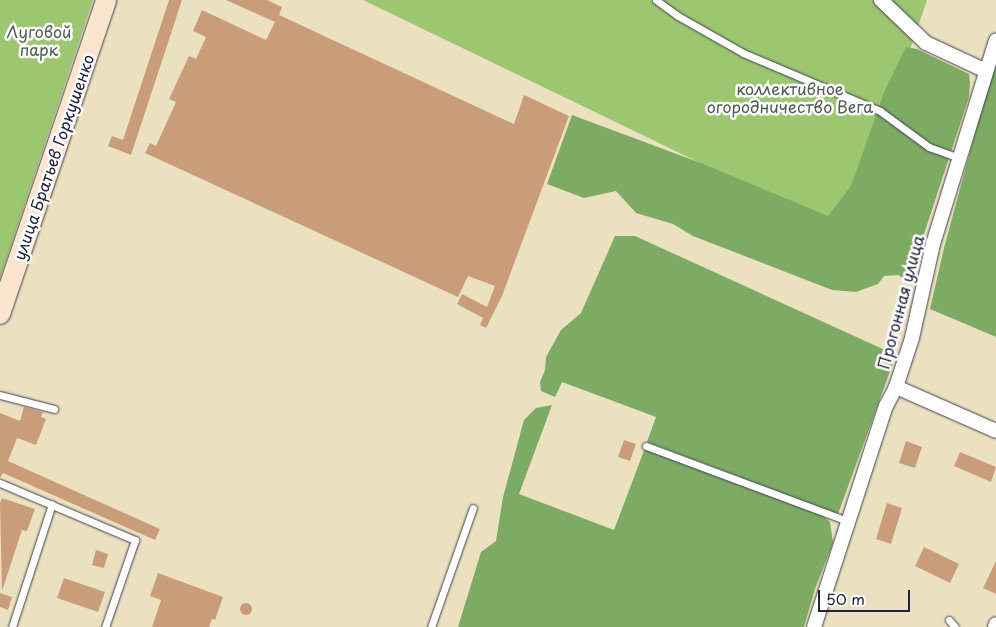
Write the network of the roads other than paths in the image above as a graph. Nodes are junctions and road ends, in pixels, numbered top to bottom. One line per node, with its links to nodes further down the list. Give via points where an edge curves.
1 (106, 0): 7 (street, улица Братьев Горкушенко)
2 (656, 0): 6 (lane, via 743,53 880,111 928,147)
3 (881, 0): 5 (street, via 926,43)
4 (996, 41): 5 (street, Прогонная улица)
5 (986, 71): 6 (street, Прогонная улица)
6 (960, 158): 8 (street, Прогонная улица, via 933,244 912,338)
7 (0, 314)
8 (896, 387): 11 (street); 16 (street, Прогонная улица, via 886,406)
9 (0, 395): 10 (lane)
10 (54, 409)
11 (996, 431)
12 (646, 446): 16 (lane)
13 (0, 483): 14 (lane)
14 (52, 504): 18 (lane); 19 (lane, via 135,540)
15 (473, 508): 20 (lane)
16 (848, 521): 21 (street, Прогонная улица)
17 (949, 620): 22 (lane)
18 (12, 627)
19 (105, 627)
20 (431, 627)
21 (814, 627)
22 (955, 627)

